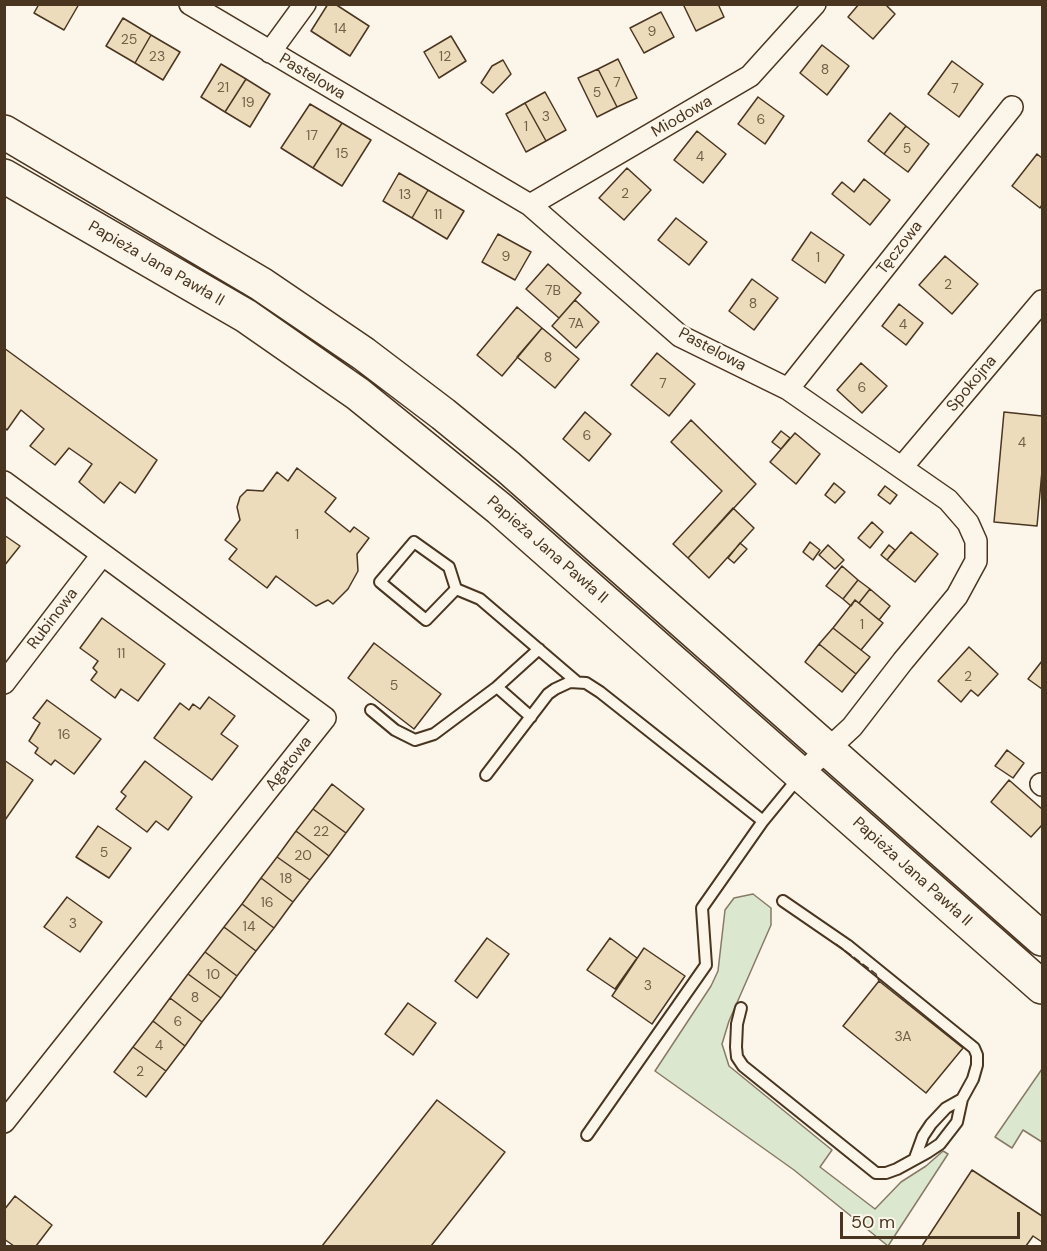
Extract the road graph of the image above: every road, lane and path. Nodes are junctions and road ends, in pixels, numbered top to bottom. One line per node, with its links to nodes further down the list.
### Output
1 (190, 4): 4 (street, Pastelowa)
2 (305, 4): 4 (street)
3 (815, 4): 8 (street, Miodowa)
4 (270, 52): 8 (street, Pastelowa)
5 (1012, 107): 10 (street, Tęczowa)
6 (4, 132): 21 (main road)
7 (4, 176): 22 (main road, Papieża Jana Pawła II)
8 (530, 205): 10 (street, Pastelowa)
9 (1042, 301): 11 (street, Spokojna)
10 (788, 389): 11 (street, Pastelowa)
11 (902, 467): 21 (street, Pastelowa)
12 (4, 482): 13 (street, Agatowa)
13 (102, 555): 17 (street, Rubinowa); 30 (street, Agatowa)
14 (456, 589): 14 (lane); 15 (lane)
15 (539, 649): 16 (lane); 18 (lane)
16 (577, 682): 20 (lane); 24 (lane)
17 (4, 683)
18 (497, 687): 19 (lane); 20 (lane)
19 (371, 710)
20 (531, 717): 23 (lane)
21 (827, 749): 22 (street, Pastelowa); 26 (main road)
22 (801, 774): 24 (lane); 27 (main road, Papieża Jana Pawła II)
23 (486, 775)
24 (763, 821): 31 (lane)
25 (783, 901): 29 (lane)
26 (1042, 939)
27 (1042, 987)
28 (741, 1008): 32 (lane)
29 (962, 1099): 32 (lane); 32 (lane)
30 (4, 1122)
31 (587, 1135)
32 (915, 1158)

